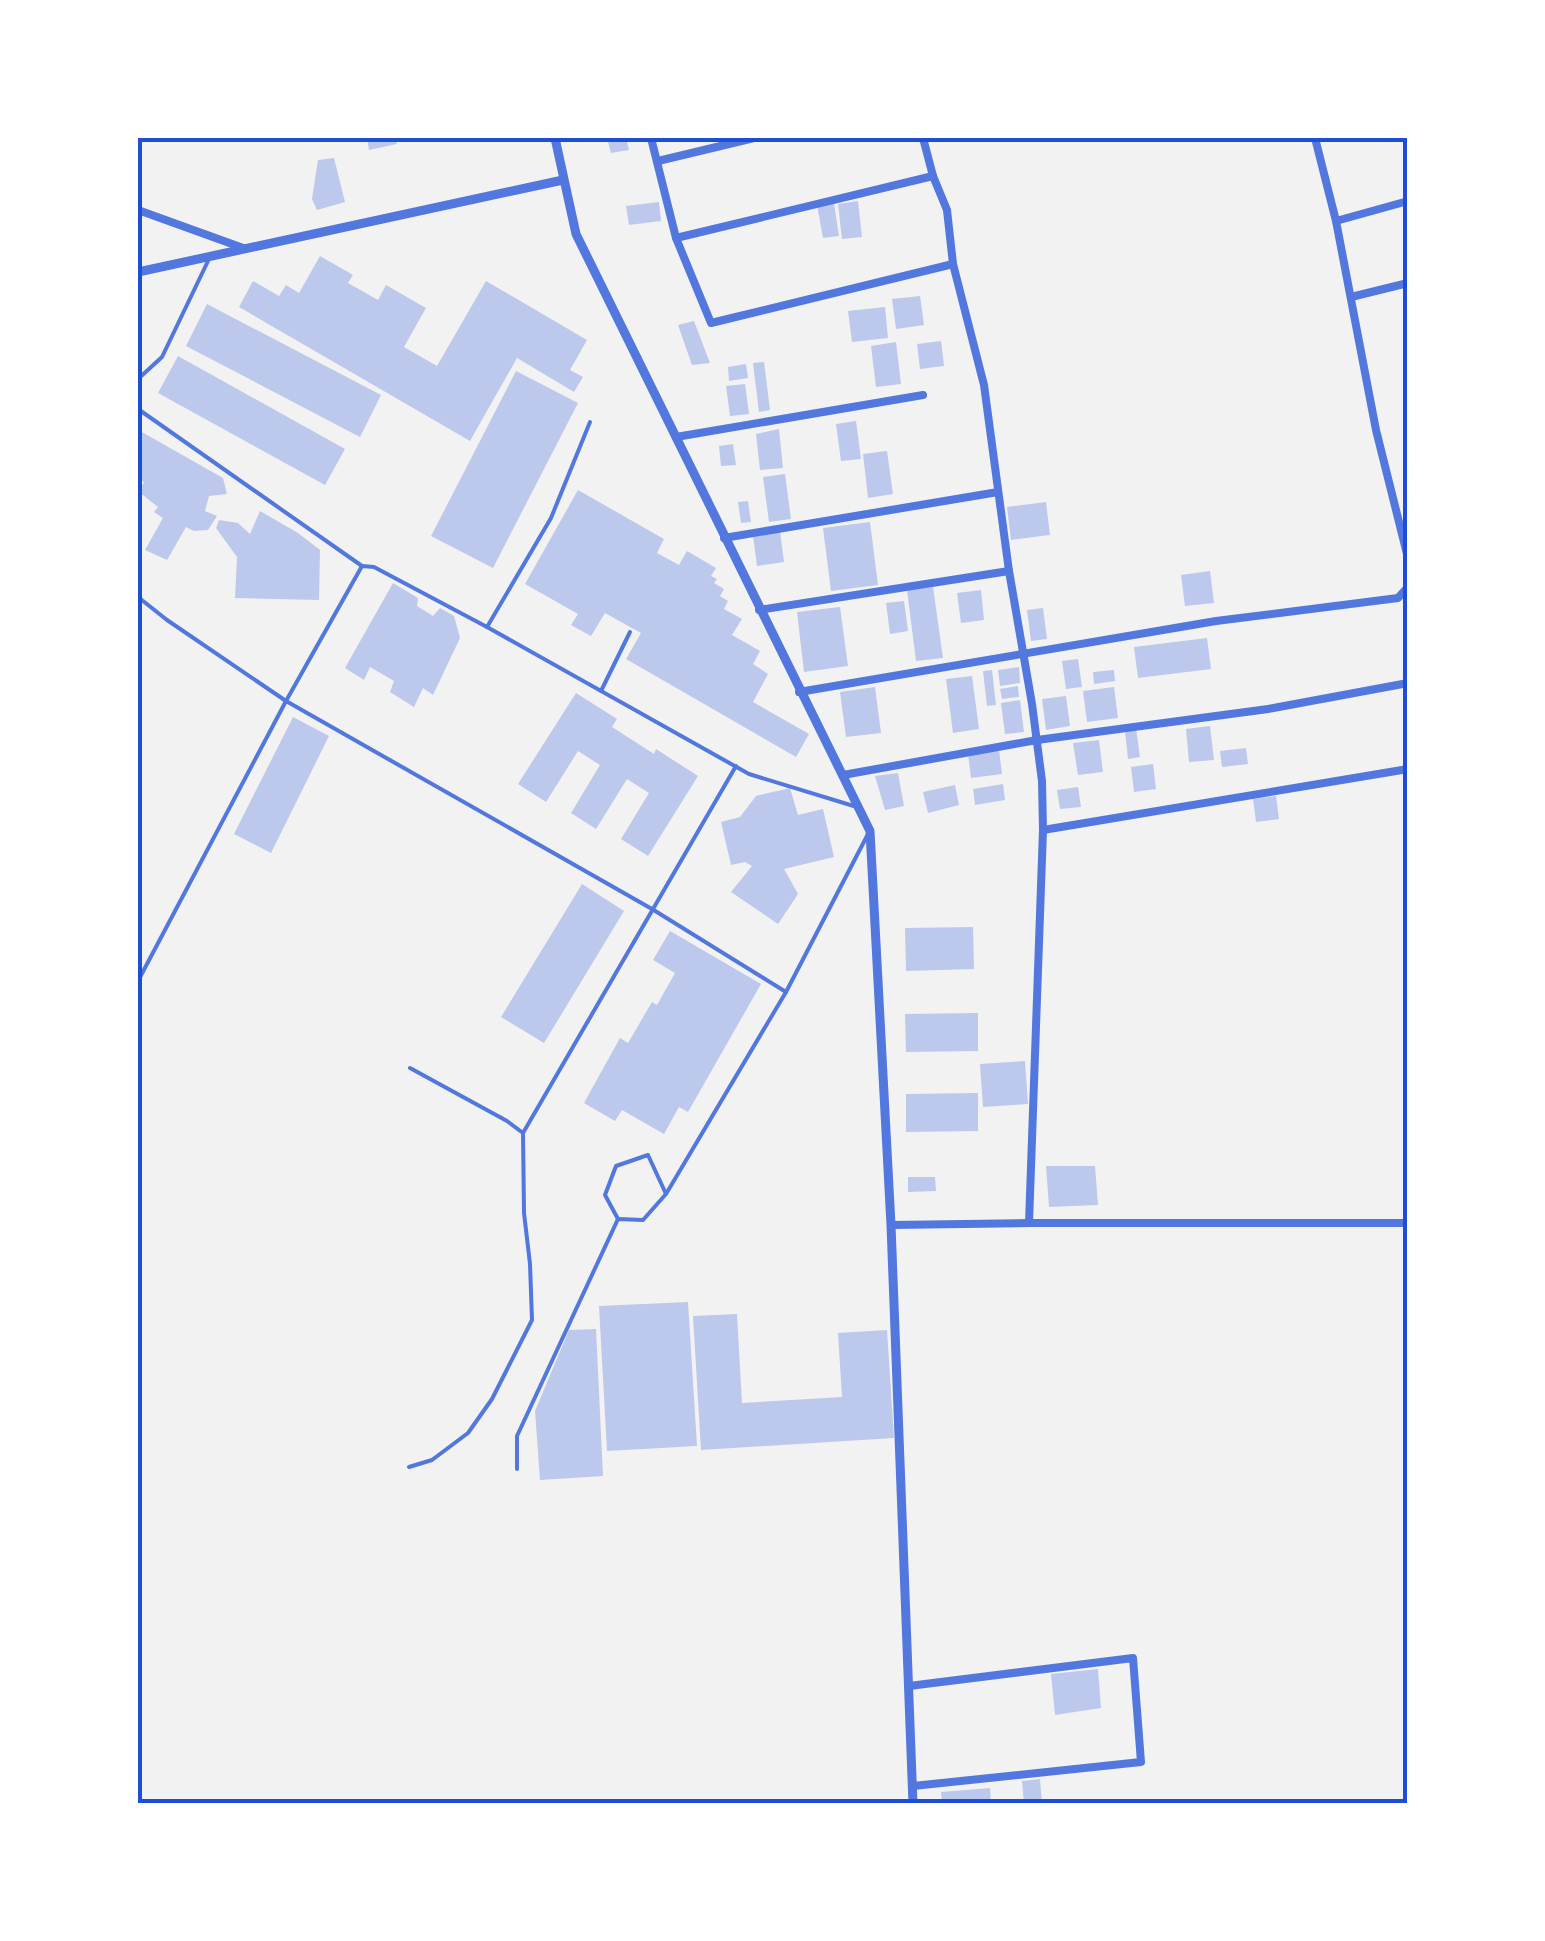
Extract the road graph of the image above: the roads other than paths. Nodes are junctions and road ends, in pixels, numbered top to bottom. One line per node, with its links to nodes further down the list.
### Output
1 (555, 138): 8 (street)
2 (651, 138): 6 (street)
3 (754, 138): 6 (street)
4 (923, 138): 7 (street)
5 (1316, 138): 11 (street)
6 (658, 161): 12 (street)
7 (932, 176): 12 (street); 15 (street)
8 (563, 180): 13 (street); 23 (street)
9 (1408, 201): 11 (street)
10 (138, 210): 13 (street)
11 (1336, 222): 18 (street)
12 (676, 238): 15 (street)
13 (246, 249): 14 (street)
14 (210, 256): 16 (street); 19 (lane)
15 (953, 264): 24 (street)
16 (138, 272)
17 (1408, 284): 18 (street)
18 (1351, 297): 26 (street)
19 (138, 379)
20 (923, 396): 23 (street)
21 (138, 410): 27 (lane)
22 (590, 422): 32 (lane)
23 (676, 437): 25 (street)
24 (998, 492): 25 (street); 28 (street)
25 (724, 538): 31 (street)
26 (1408, 558)
27 (362, 566): 32 (lane); 38 (lane)
28 (1009, 571): 31 (street); 34 (street)
29 (1408, 587): 34 (street)
30 (138, 597): 38 (lane)
31 (759, 610): 37 (street)
32 (487, 627): 36 (lane)
33 (630, 632): 36 (lane)
34 (1023, 654): 37 (street); 39 (street)
35 (1408, 683): 39 (street)
36 (601, 690): 40 (lane)
37 (800, 692): 42 (street)
38 (286, 701): 46 (lane); 47 (lane)
39 (1037, 740): 42 (street); 44 (street)
40 (736, 766): 43 (lane); 46 (lane)
41 (1408, 768): 44 (street)
42 (842, 775): 43 (street)
43 (858, 808): 45 (street)
44 (1043, 830): 54 (street)
45 (870, 831): 48 (lane); 55 (street)
46 (652, 908): 48 (lane); 50 (lane)
47 (138, 981)
48 (786, 992): 51 (lane)
49 (410, 1068): 50 (lane)
50 (524, 1133): 56 (lane)
51 (666, 1194): 52 (lane); 52 (lane)
52 (618, 1219): 57 (lane)
53 (1408, 1222): 54 (street)
54 (1029, 1223): 55 (street)
55 (891, 1226): 58 (street)
56 (408, 1467)
57 (517, 1469)
58 (909, 1686): 59 (street); 59 (street)
59 (912, 1786): 60 (street)
60 (914, 1804)

